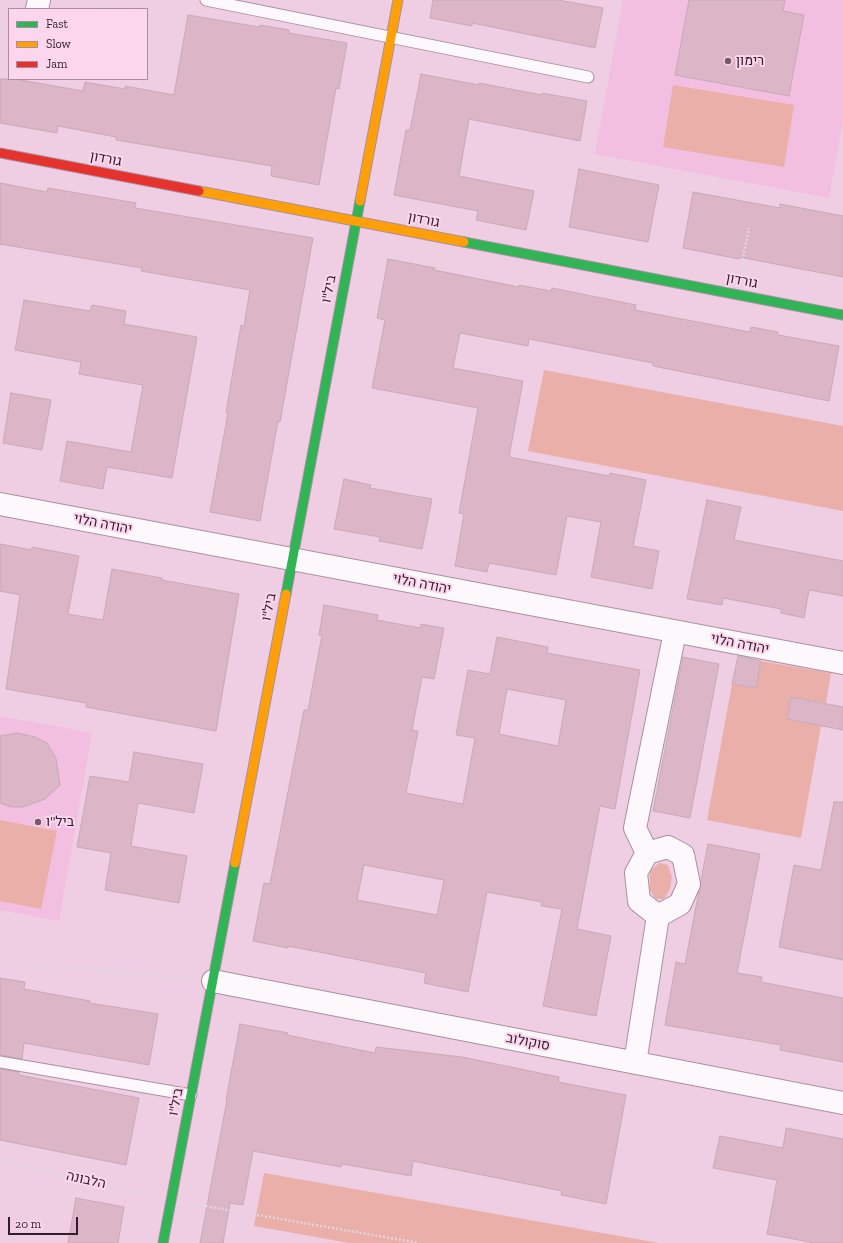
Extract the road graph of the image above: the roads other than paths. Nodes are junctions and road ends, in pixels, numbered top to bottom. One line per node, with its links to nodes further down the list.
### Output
1 (206, 0): 3 (lane)
2 (398, 0): 3 (street, ביל"ו)
3 (390, 38): 4 (lane); 6 (street, ביל"ו)
4 (588, 77)
5 (0, 153): 6 (street, גורדון)
6 (356, 221): 7 (street, גורדון); 9 (street, ביל"ו)
7 (843, 315)
8 (0, 504): 9 (street, יהודה הלוי)
9 (292, 560): 10 (street, יהודה הלוי); 14 (street, ביל"ו)
10 (675, 632): 11 (street, יהודה הלוי); 12 (street)
11 (843, 663)
12 (647, 853): 13 (street); 13 (street)
13 (658, 916): 16 (street)
14 (213, 981): 16 (street, סוקולוב); 17 (street, ביל"ו)
15 (0, 1062): 17 (lane)
16 (635, 1063): 18 (street, סוקולוב)
17 (191, 1095): 19 (street, ביל"ו)
18 (843, 1103)
19 (164, 1243)

